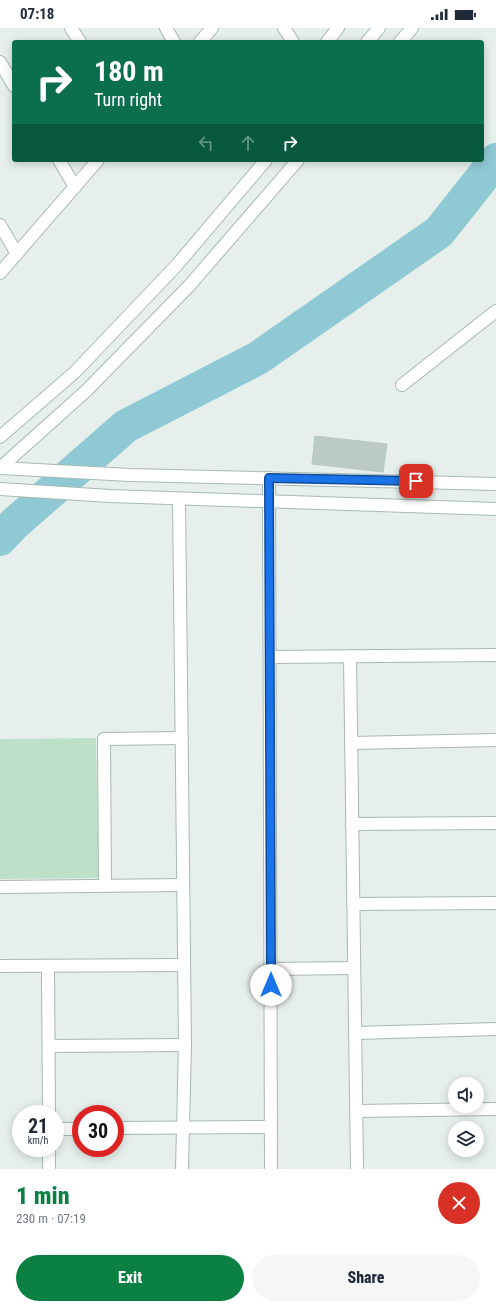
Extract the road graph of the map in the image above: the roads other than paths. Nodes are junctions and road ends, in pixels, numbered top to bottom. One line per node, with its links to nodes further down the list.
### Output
1 (71, 28): 8 (street)
2 (166, 28): 9 (street)
3 (212, 28): 10 (street)
4 (284, 28): 11 (street)
5 (338, 28): 12 (street)
6 (379, 28): 13 (street)
7 (412, 28): 14 (street)
8 (79, 40)
9 (173, 40)
10 (202, 40)
11 (292, 40)
12 (329, 40)
13 (369, 40)
14 (402, 40)
15 (0, 62): 16 (street)
16 (12, 83)
17 (60, 162): 21 (street)
18 (96, 162): 21 (street)
19 (264, 162): 27 (street)
20 (296, 162): 28 (street)
21 (75, 187): 23 (street)
22 (0, 225): 23 (street)
23 (16, 254): 24 (street)
24 (0, 273)
25 (496, 312): 26 (street)
26 (402, 385)
27 (0, 437)
28 (0, 468): 29 (street)
29 (269, 478): 30 (street); 33 (street)
30 (496, 484)
31 (6, 490): 32 (street)
32 (179, 499): 33 (street); 38 (street)
33 (269, 502): 34 (street); 37 (street)
34 (496, 509)
35 (496, 655): 36 (street)
36 (350, 656): 37 (street); 40 (street)
37 (270, 657): 52 (street)
38 (182, 738): 43 (street); 44 (street)
39 (496, 740): 40 (street)
40 (351, 742): 42 (street)
41 (496, 823): 42 (street)
42 (352, 824): 47 (street)
43 (183, 885): 44 (street); 48 (street)
44 (105, 886): 45 (street)
45 (0, 887)
46 (496, 903): 47 (street)
47 (353, 904): 51 (street)
48 (184, 965): 50 (street); 55 (street)
49 (0, 966): 50 (street)
50 (48, 966): 56 (street)
51 (354, 968): 52 (street); 54 (street)
52 (271, 969): 60 (street)
53 (496, 1030): 54 (street)
54 (355, 1033): 59 (street)
55 (185, 1045): 56 (street); 62 (street)
56 (49, 1046): 57 (street)
57 (49, 1105)
58 (496, 1109): 59 (street)
59 (356, 1111): 67 (street)
60 (271, 1127): 62 (street); 66 (street)
61 (124, 1128): 62 (street)
62 (182, 1128): 65 (street)
63 (49, 1157): 64 (street)
64 (49, 1169)
65 (182, 1169)
66 (272, 1169)
67 (357, 1169)

